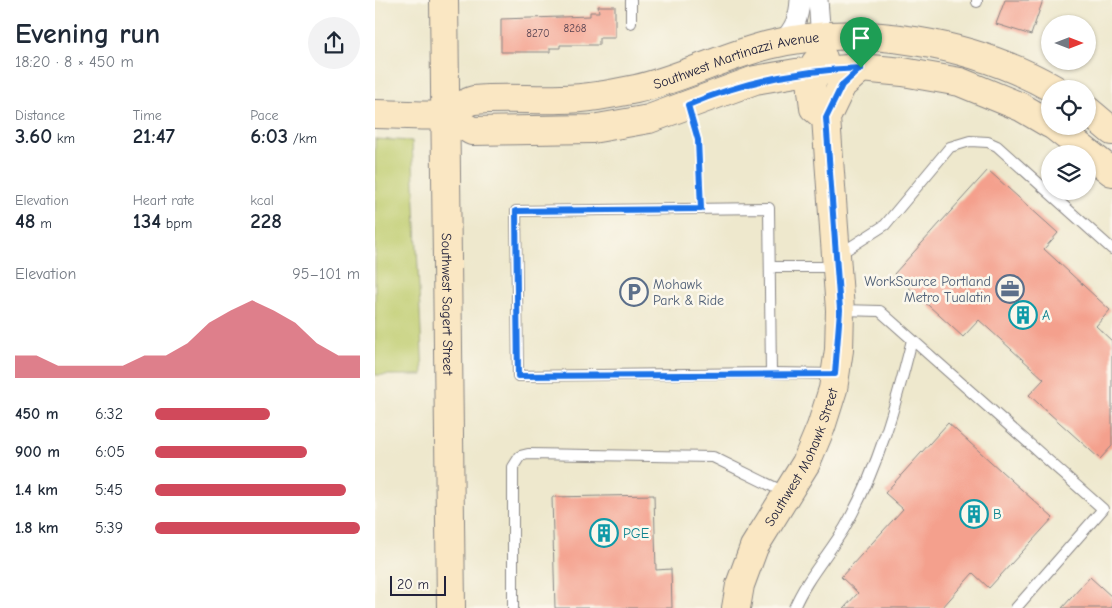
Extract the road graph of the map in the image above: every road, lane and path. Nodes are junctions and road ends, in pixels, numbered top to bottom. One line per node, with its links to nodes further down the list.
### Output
1 (444, 0): 14 (street, Southwest Sagert Street)
2 (631, 0): 5 (lane)
3 (800, 0): 8 (street)
4 (818, 0): 6 (street)
5 (631, 23)
6 (821, 38): 7 (street, Southwest Martinazzi Avenue); 8 (street, Southwest Martinazzi Avenue)
7 (879, 38): 10 (street); 11 (street, Southwest Martinazzi Avenue)
8 (783, 41): 14 (street, Southwest Martinazzi Avenue)
9 (861, 68): 10 (street, Southwest Martinazzi Avenue); 15 (street); 17 (street, Southwest Martinazzi Avenue)
10 (812, 71): 12 (street, Southwest Martinazzi Avenue); 15 (street, Southwest Mohawk Street)
11 (1041, 82)
12 (688, 105): 14 (street, Southwest Martinazzi Avenue); 21 (path)
13 (375, 114): 14 (street, Southwest Martinazzi Avenue)
14 (445, 115): 31 (street, Southwest Sagert Street)
15 (826, 118): 23 (street, Southwest Mohawk Street)
16 (1096, 118): 18 (street)
17 (1041, 119)
18 (1112, 131)
19 (1065, 135): 20 (street)
20 (1112, 172)
21 (701, 209): 24 (lane); 27 (lane)
22 (1112, 249): 23 (lane)
23 (838, 261): 24 (lane); 25 (street, Southwest Mohawk Street)
24 (770, 267): 27 (lane)
25 (840, 310): 26 (lane); 28 (street, Southwest Mohawk Street)
26 (912, 340): 30 (lane); 34 (lane)
27 (771, 373): 28 (lane)
28 (835, 374): 29 (street, Southwest Mohawk Street)
29 (787, 494): 32 (lane); 33 (street, Southwest Mohawk Street)
30 (1107, 509): 35 (lane)
31 (451, 608)
32 (513, 608)
33 (736, 608)
34 (793, 608)
35 (1016, 608)

